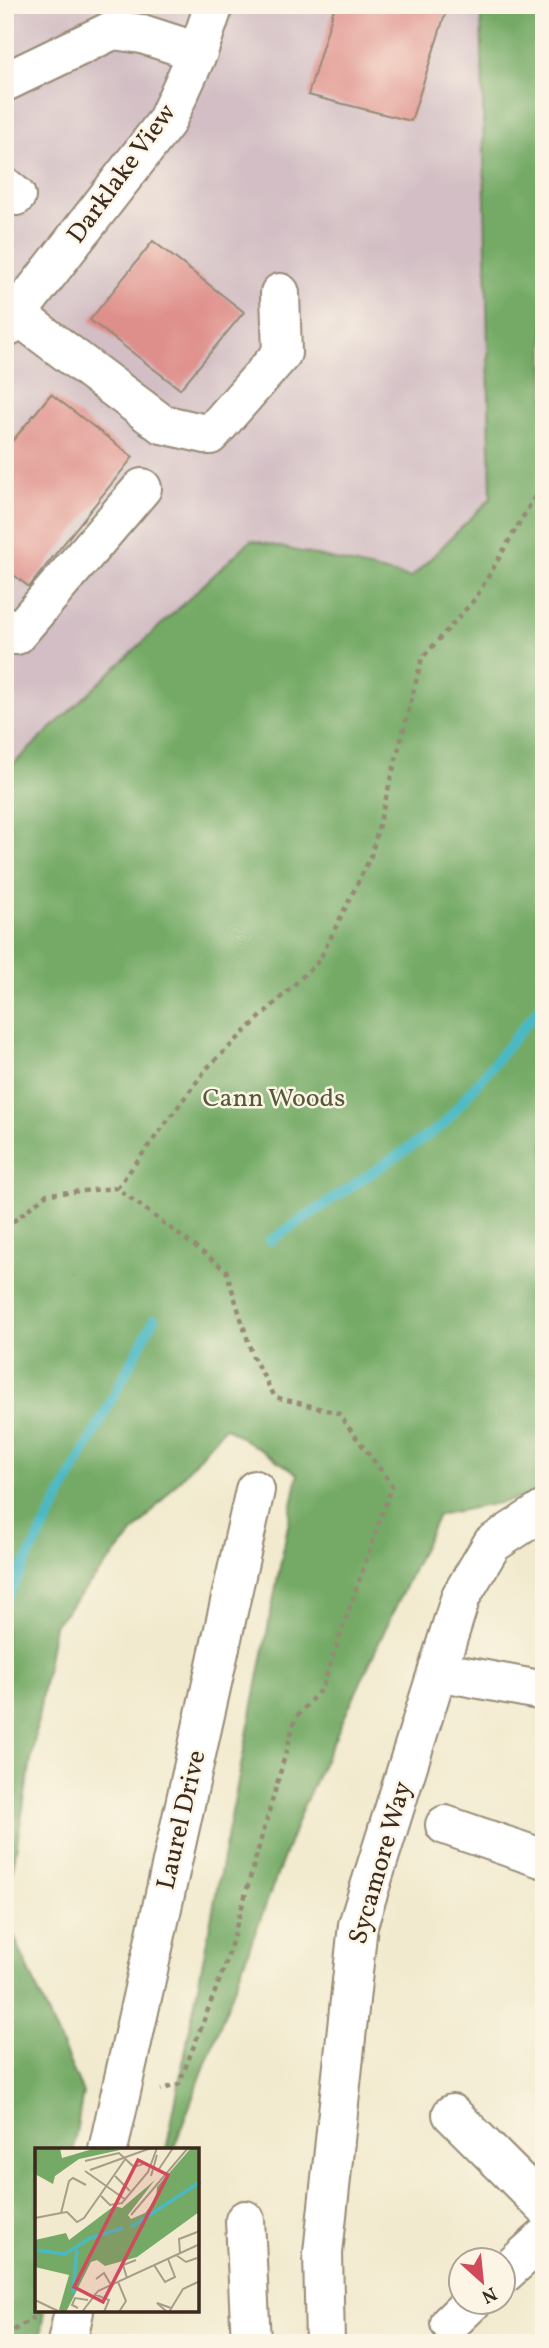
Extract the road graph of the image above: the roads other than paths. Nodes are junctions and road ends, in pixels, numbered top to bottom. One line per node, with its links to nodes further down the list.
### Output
1 (214, 5): 2 (street, Darklake View)
2 (198, 51): 3 (street); 5 (street, Darklake View)
3 (5, 82)
4 (281, 293): 5 (street)
5 (11, 322)
6 (142, 488): 7 (street)
7 (5, 626)
8 (255, 1490): 15 (street, Laurel Drive)
9 (544, 1510): 10 (street, Sycamore Way)
10 (438, 1671): 11 (street); 23 (street, Sycamore Way)
11 (544, 1691)
12 (445, 1825): 13 (street)
13 (544, 1858)
14 (452, 2114): 16 (street)
15 (108, 2148)
16 (544, 2206)
17 (245, 2220): 22 (street)
18 (544, 2238): 19 (street)
19 (518, 2261)
20 (74, 2313): 21 (street)
21 (67, 2343)
22 (251, 2343)
23 (325, 2343)

